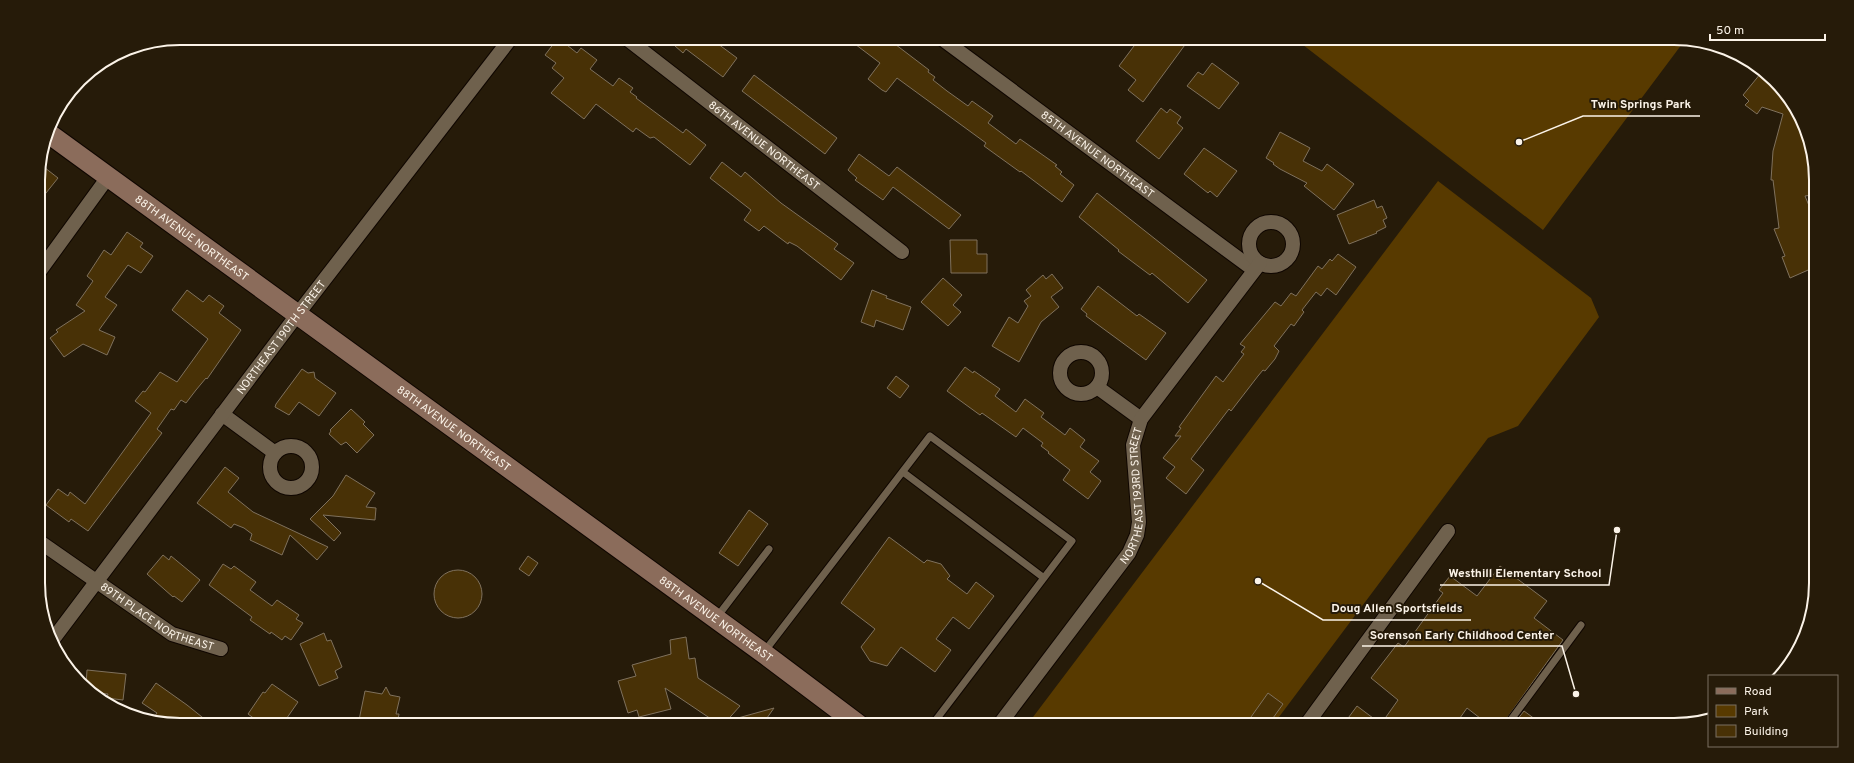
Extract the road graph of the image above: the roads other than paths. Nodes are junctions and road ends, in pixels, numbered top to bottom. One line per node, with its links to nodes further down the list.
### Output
1 (506, 45): 9 (street, NORTHEAST 190TH STREET)
2 (635, 45): 6 (street, 86TH AVENUE NORTHEAST)
3 (951, 45): 8 (street, 85TH AVENUE NORTHEAST)
4 (52, 136): 5 (street, 88TH AVENUE NORTHEAST)
5 (108, 176): 7 (street); 9 (street, 88TH AVENUE NORTHEAST)
6 (902, 252)
7 (45, 264)
8 (1257, 267): 12 (street, NORTHEAST 193RD STREET)
9 (297, 315): 11 (street, NORTHEAST 190TH STREET); 20 (street, 88TH AVENUE NORTHEAST)
10 (1097, 387): 12 (street)
11 (222, 414): 13 (street); 19 (street, NORTHEAST 190TH STREET)
12 (1141, 419): 27 (street, NORTHEAST 193RD STREET)
13 (275, 453)
14 (903, 472): 18 (lane); 18 (lane); 24 (lane)
15 (1448, 531): 28 (street)
16 (45, 545): 19 (street, 89TH PLACE NORTHEAST)
17 (769, 549): 20 (lane)
18 (1044, 578): 26 (lane)
19 (97, 581): 22 (street, NORTHEAST 190TH STREET); 23 (street, 89TH PLACE NORTHEAST)
20 (715, 619): 24 (street, 88TH AVENUE NORTHEAST)
21 (1581, 625): 29 (lane)
22 (56, 636)
23 (220, 649)
24 (763, 653): 25 (street, 88TH AVENUE NORTHEAST)
25 (849, 718)
26 (937, 718)
27 (1004, 718)
28 (1311, 718)
29 (1512, 718)

